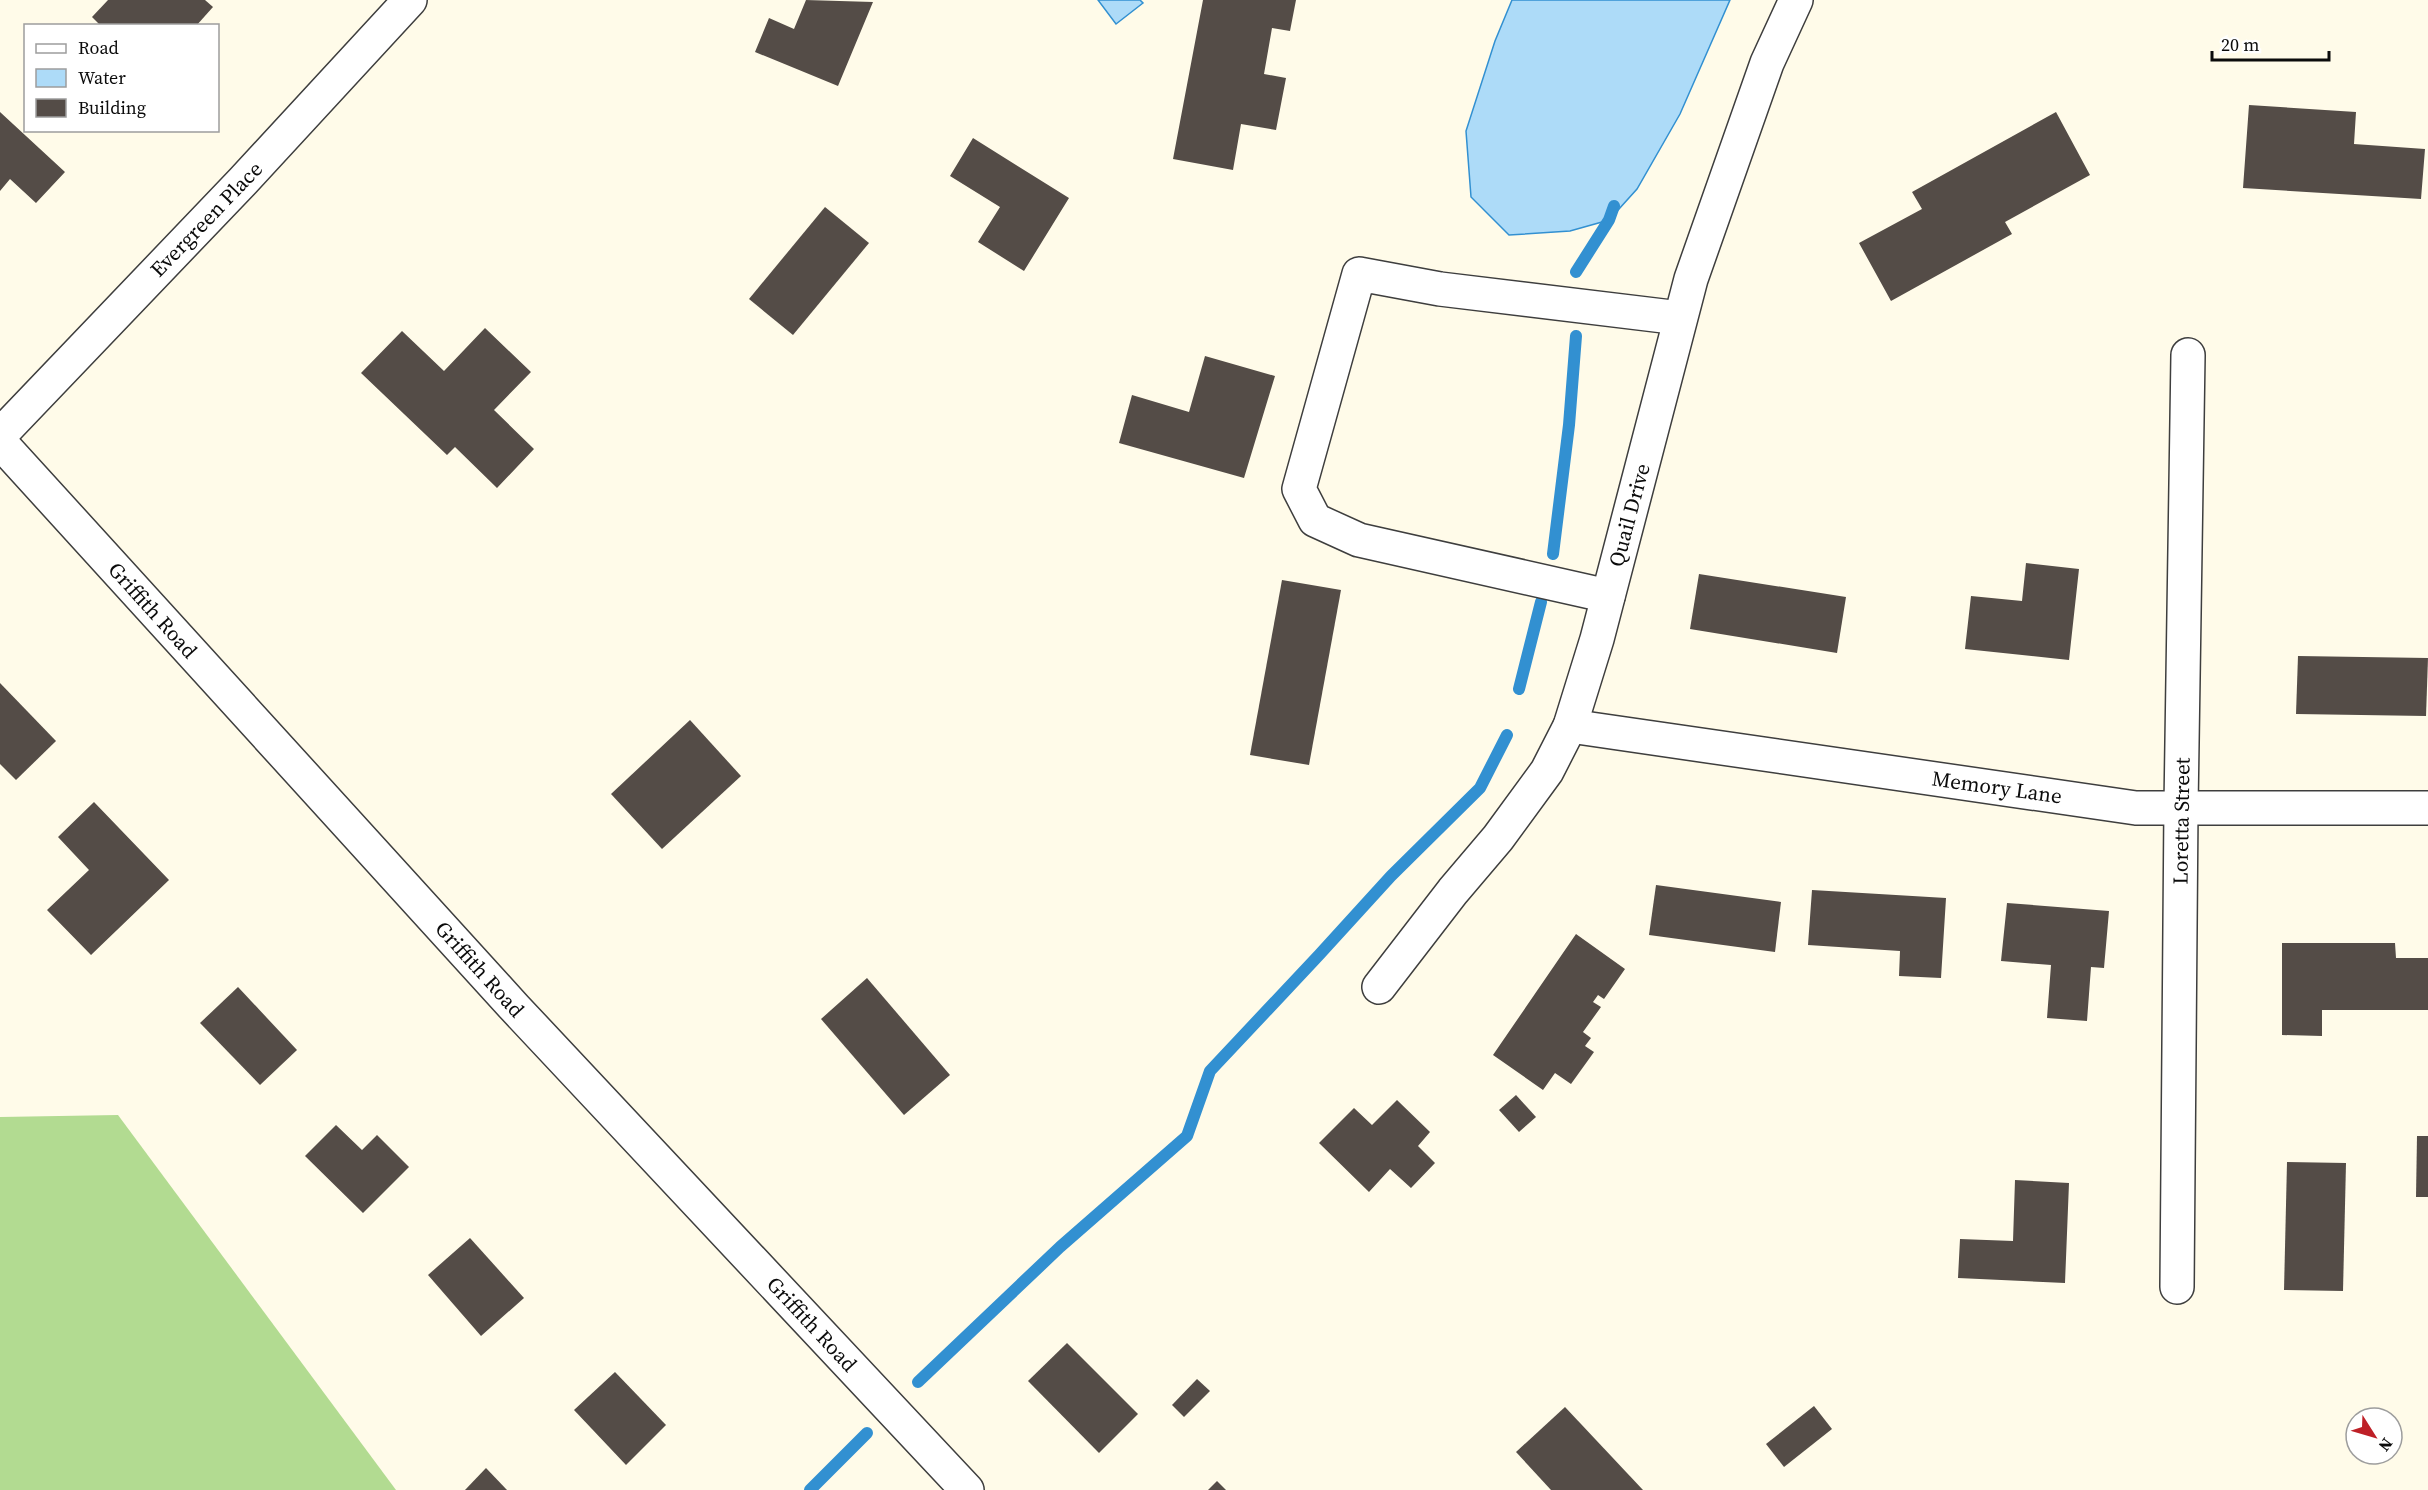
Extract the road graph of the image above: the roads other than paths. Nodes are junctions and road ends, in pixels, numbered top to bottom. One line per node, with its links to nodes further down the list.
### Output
1 (410, 0): 5 (street, Evergreen Place)
2 (1796, 0): 3 (street, Quail Drive)
3 (1680, 318): 7 (street, Quail Drive); 7 (street)
4 (2188, 355): 9 (street, Loretta Street)
5 (0, 435)
6 (0, 442): 13 (street, Griffith Road)
7 (1608, 596): 8 (street, Quail Drive)
8 (1570, 726): 9 (street, Memory Lane); 11 (street, Quail Drive)
9 (2181, 807): 10 (street, Memory Lane); 12 (street, Loretta Street)
10 (2428, 807)
11 (1379, 987)
12 (2177, 1287)
13 (967, 1490)

